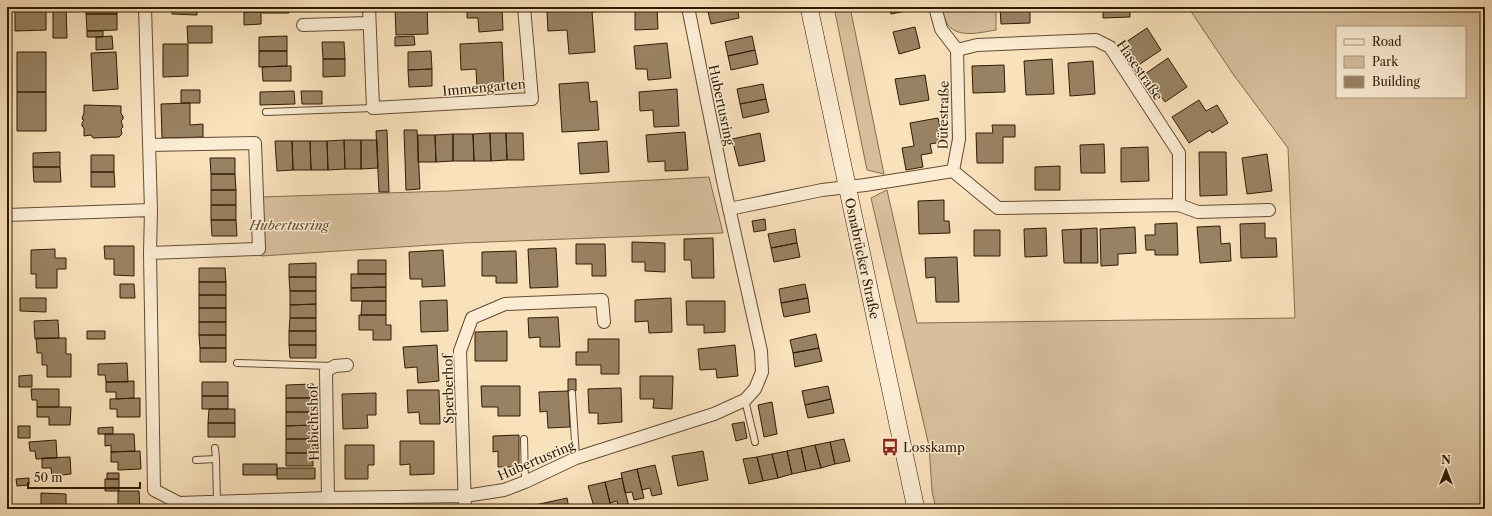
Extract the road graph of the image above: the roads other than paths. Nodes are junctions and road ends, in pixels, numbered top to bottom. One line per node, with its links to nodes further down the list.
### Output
1 (145, 7): 12 (street, Hubertusring)
2 (369, 7): 7 (street)
3 (524, 7): 10 (street, Immengarten)
4 (688, 7): 16 (street, Hubertusring)
5 (809, 7): 14 (street, Osnabrücker Straße)
6 (935, 7): 9 (street)
7 (369, 24): 8 (street); 10 (street)
8 (303, 25)
9 (957, 50): 13 (street, Dütestraße); 15 (street, Hasestraße)
10 (373, 108): 11 (lane, Immengarten)
11 (266, 112)
12 (149, 145): 17 (street, Hubertusring); 20 (street)
13 (953, 171): 14 (street); 15 (street)
14 (848, 187): 16 (street); 38 (street, Osnabrücker Straße)
15 (1179, 205): 18 (street)
16 (729, 209): 26 (street, Hubertusring)
17 (151, 210): 19 (street); 20 (street, Hubertusring)
18 (1269, 210)
19 (7, 214)
20 (150, 253): 36 (street, Hubertusring)
21 (604, 322): 34 (street, Sperberhof)
22 (237, 363): 24 (lane)
23 (347, 365): 24 (street)
24 (335, 366): 35 (street, Habichtshof)
25 (572, 393): 30 (lane)
26 (745, 400): 28 (lane); 30 (street, Hubertusring)
27 (524, 439): 33 (lane)
28 (755, 442)
29 (216, 448): 32 (lane)
30 (576, 458): 33 (street, Hubertusring)
31 (196, 460): 32 (lane)
32 (216, 460): 36 (lane)
33 (525, 482): 34 (street, Hubertusring)
34 (465, 496): 35 (street, Hubertusring); 37 (street)
35 (328, 498): 36 (street, Hubertusring)
36 (217, 502)
37 (465, 509)
38 (916, 509)

